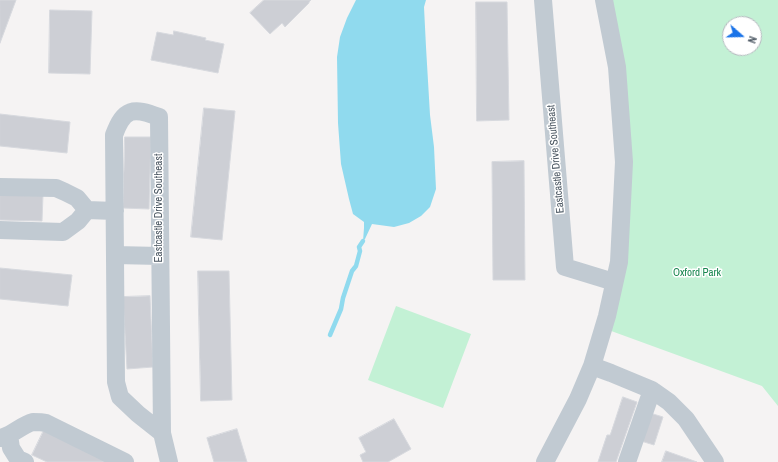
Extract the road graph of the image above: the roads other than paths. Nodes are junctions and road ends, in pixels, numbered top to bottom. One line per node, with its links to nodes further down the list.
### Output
1 (543, 0): 9 (street, Eastcastle Drive Southeast)
2 (604, 0): 9 (street)
3 (0, 187): 4 (street)
4 (87, 210): 5 (street); 6 (street)
5 (115, 211): 7 (street, Eastcastle Drive Southeast); 8 (street, Eastcastle Drive Southeast)
6 (0, 230)
7 (115, 255): 8 (street); 12 (street, Eastcastle Drive Southeast)
8 (160, 256): 12 (street, Eastcastle Drive Southeast)
9 (614, 282): 10 (street)
10 (592, 366): 11 (street); 17 (street)
11 (652, 390): 18 (street); 19 (street)
12 (162, 433): 16 (street, Eastcastle Drive Southeast)
13 (5, 436): 14 (street); 15 (street)
14 (25, 462)
15 (125, 462)
16 (166, 462)
17 (545, 462)
18 (627, 462)
19 (715, 462)

